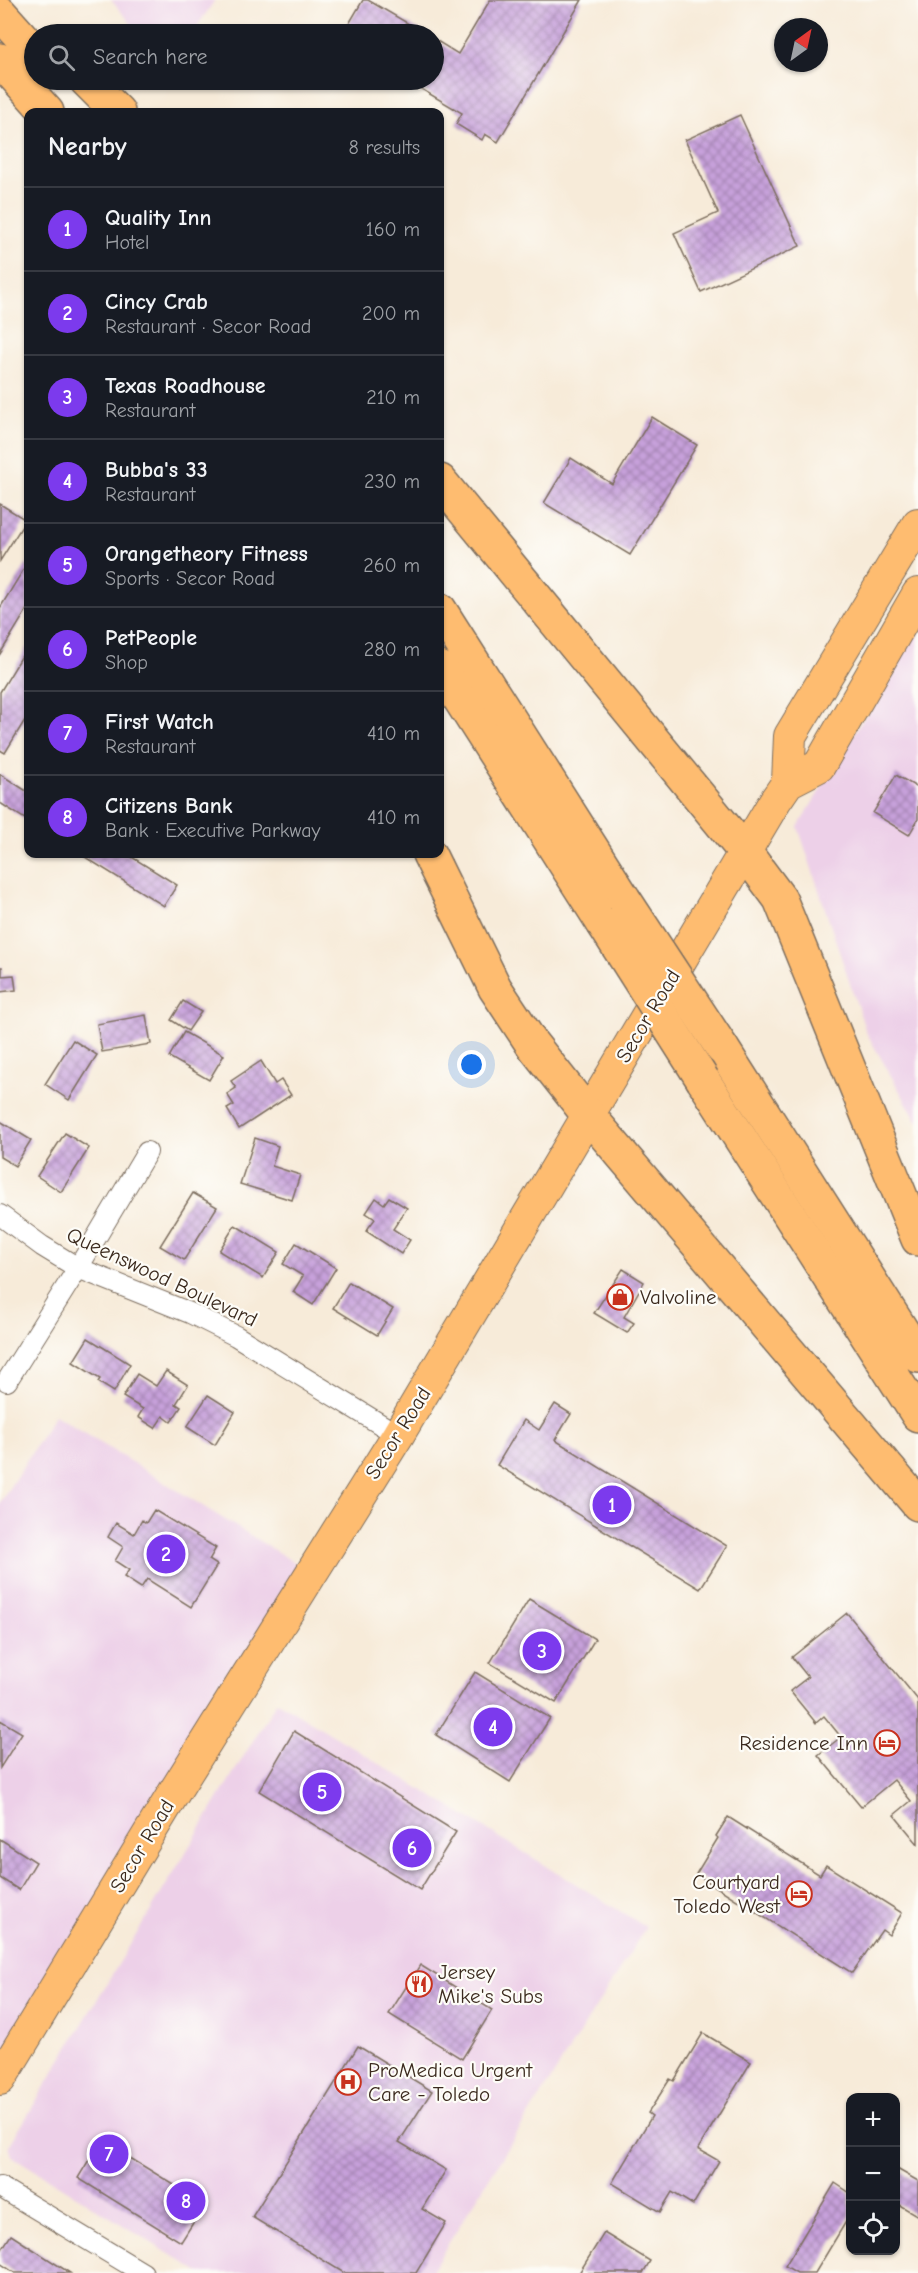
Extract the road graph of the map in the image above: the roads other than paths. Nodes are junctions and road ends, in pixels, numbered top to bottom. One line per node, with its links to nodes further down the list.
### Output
1 (4, 0): 3 (highway)
2 (0, 13): 4 (highway)
3 (29, 24)
4 (24, 40)
5 (0, 60): 7 (highway)
6 (0, 84): 14 (highway)
7 (24, 87)
8 (27, 90): 11 (highway)
9 (70, 90): 12 (highway)
10 (96, 90): 13 (highway)
11 (43, 108)
12 (87, 108)
13 (114, 108)
14 (24, 115)
15 (444, 486): 21 (highway)
16 (918, 524): 20 (main road, Secor Road)
17 (918, 594): 20 (main road)
18 (444, 616): 28 (highway, bridge)
19 (444, 674): 30 (highway, bridge)
20 (788, 782): 21 (main road, Secor Road)
21 (745, 852): 23 (main road, Secor Road); 26 (highway)
22 (431, 858): 23 (highway)
23 (589, 1116): 31 (main road, Secor Road); 32 (highway)
24 (147, 1152): 27 (street)
25 (0, 1215): 27 (street, Queenswood Boulevard)
26 (918, 1239)
27 (78, 1268): 29 (street); 31 (street, Queenswood Boulevard)
28 (918, 1356)
29 (7, 1381)
30 (918, 1415)
31 (398, 1435): 33 (main road, Secor Road)
32 (918, 1504)
33 (42, 2009): 34 (main road); 35 (main road, Secor Road)
34 (0, 2048)
35 (0, 2079)
36 (0, 2187): 37 (street)
37 (143, 2273)

